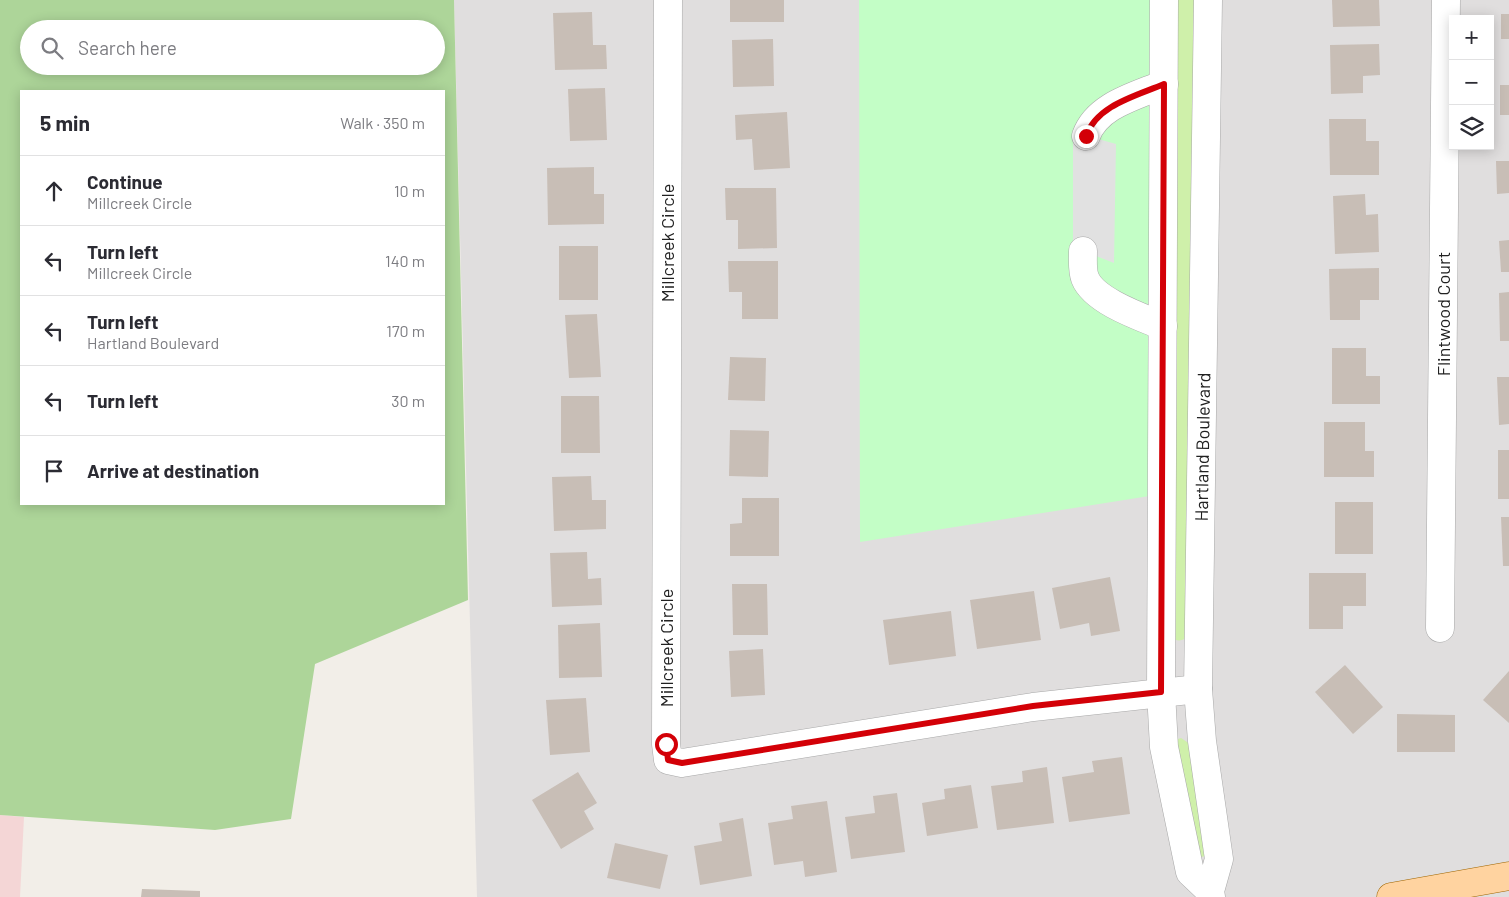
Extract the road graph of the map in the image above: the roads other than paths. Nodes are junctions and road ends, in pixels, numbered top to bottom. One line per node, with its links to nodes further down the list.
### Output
1 (668, 0): 11 (street, Millcreek Circle)
2 (1164, 0): 5 (street, Hartland Boulevard)
3 (1208, 0): 10 (street, Hartland Boulevard)
4 (1446, 0): 9 (street, Flintwood Court)
5 (1164, 84): 6 (street); 8 (street, Hartland Boulevard)
6 (1086, 136)
7 (1083, 251): 8 (street)
8 (1163, 326): 11 (street, Hartland Boulevard)
9 (1440, 628)
10 (1198, 689): 11 (street, Millcreek Circle); 14 (street, Hartland Boulevard)
11 (1161, 692): 14 (street, Hartland Boulevard)
12 (1509, 876): 13 (main road)
13 (1462, 891): 15 (main road)
14 (1210, 894)
15 (1391, 897)

